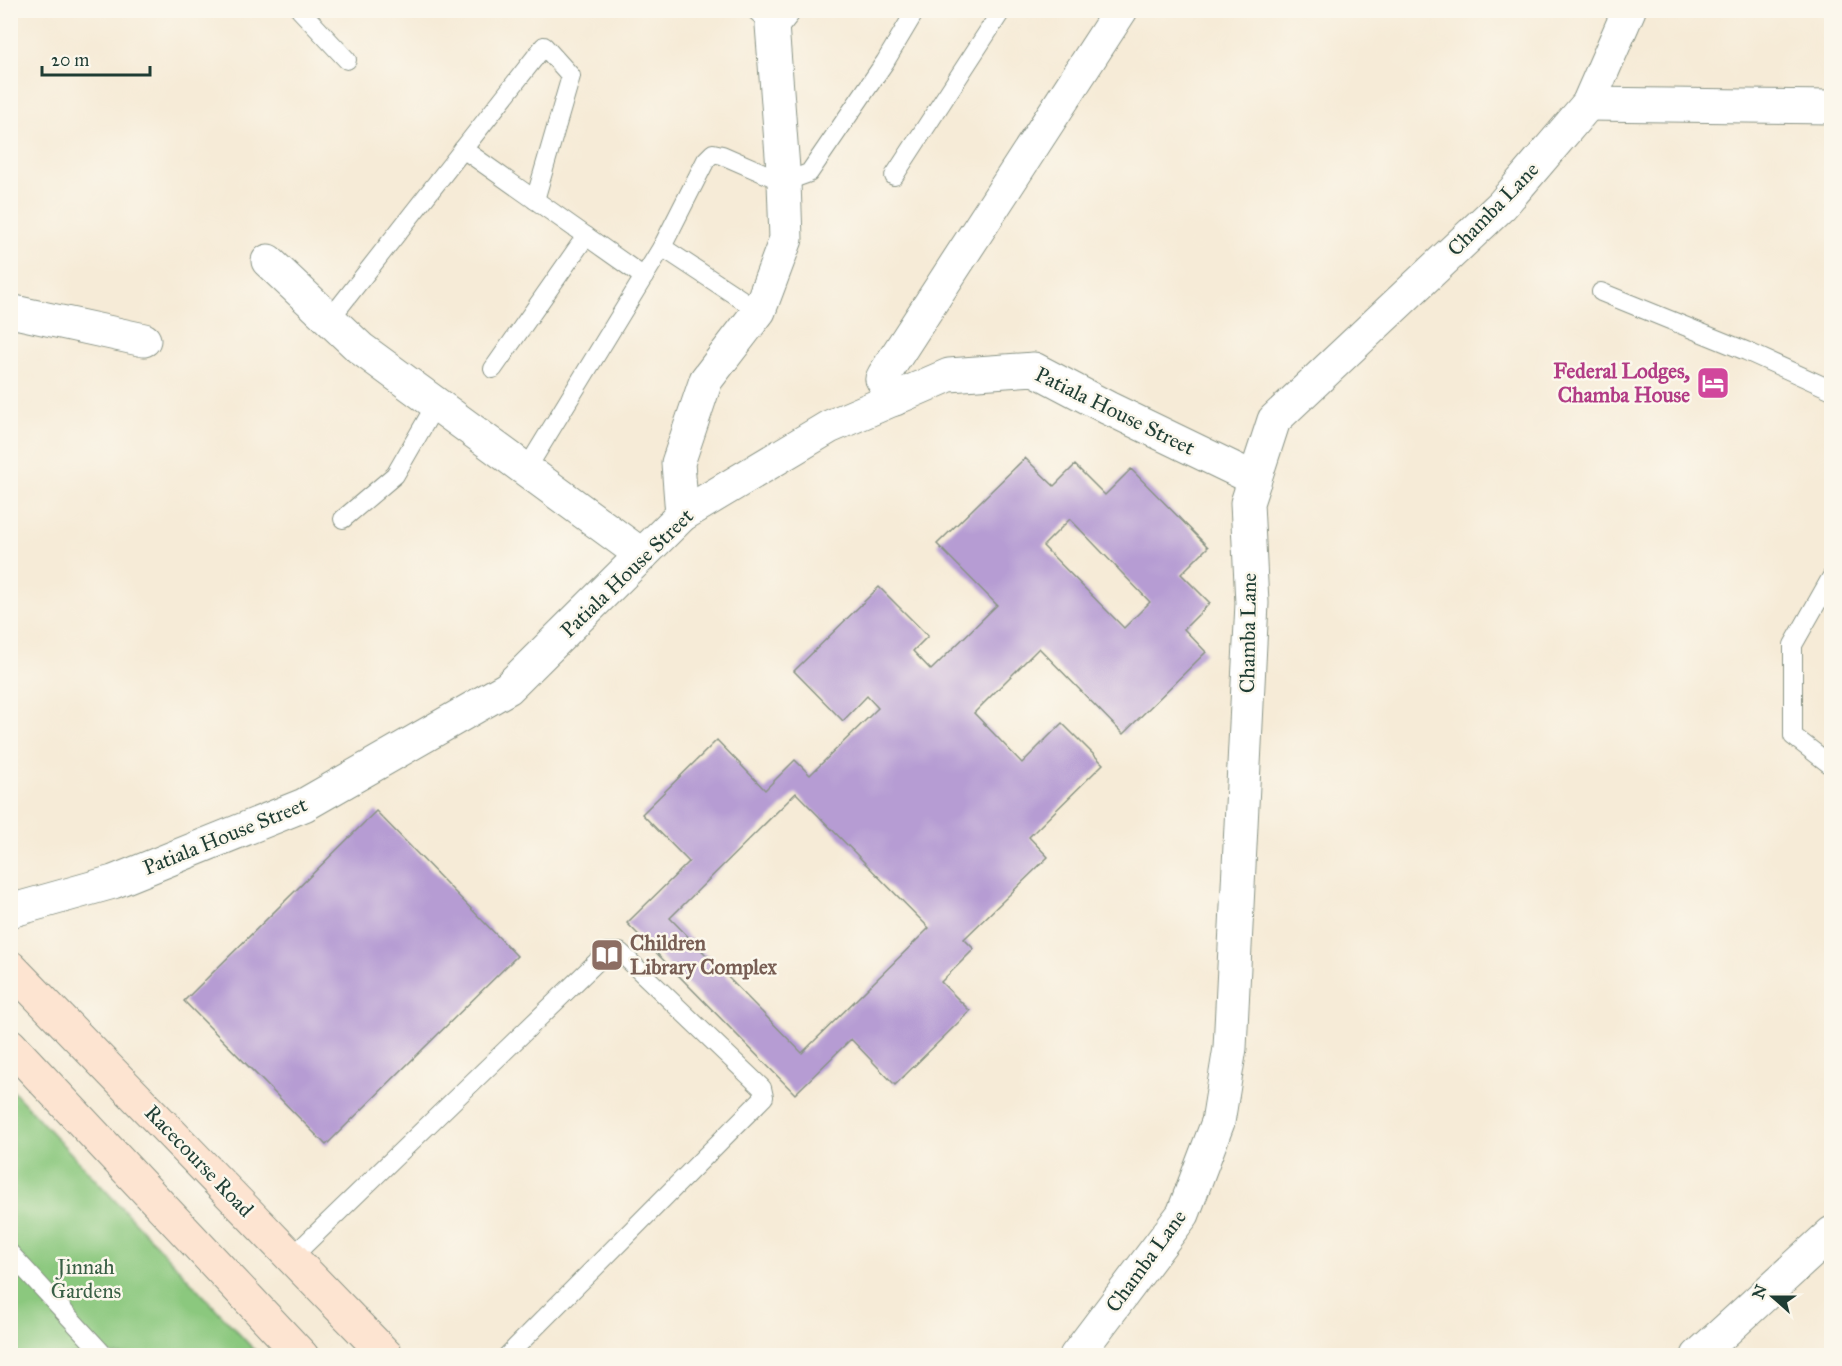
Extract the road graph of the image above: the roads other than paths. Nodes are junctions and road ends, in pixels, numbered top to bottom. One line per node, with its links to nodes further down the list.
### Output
1 (300, 10): 7 (lane)
2 (916, 10): 12 (lane)
3 (1002, 10): 11 (lane)
4 (1121, 10): 25 (street)
5 (1629, 10): 8 (street, Chamba Lane)
6 (770, 15): 12 (street)
7 (347, 60)
8 (1588, 104): 9 (street); 28 (street, Chamba Lane)
9 (1832, 107)
10 (463, 149): 13 (lane); 13 (lane); 21 (lane)
11 (894, 176)
12 (784, 182): 15 (lane); 19 (street)
13 (535, 200): 14 (lane)
14 (585, 236): 17 (lane); 23 (lane)
15 (662, 247): 17 (lane); 19 (lane)
16 (268, 261): 21 (street)
17 (644, 277): 27 (lane)
18 (1601, 292): 24 (lane)
19 (759, 311): 29 (street)
20 (10, 314): 22 (street)
21 (330, 320): 26 (street)
22 (144, 340)
23 (493, 369)
24 (1832, 390)
25 (895, 399): 28 (street, Patiala House Street); 29 (street, Patiala House Street)
26 (436, 404): 27 (street); 30 (lane)
27 (526, 470): 31 (street)
28 (1255, 479): 44 (street, Chamba Lane)
29 (682, 515): 31 (street, Patiala House Street)
30 (343, 519)
31 (642, 555): 34 (street, Patiala House Street)
32 (1832, 576): 33 (lane)
33 (1832, 766)
34 (10, 911)
35 (10, 967): 39 (main road, Racecourse Road)
36 (10, 1045): 41 (main road)
37 (1832, 1233): 45 (street)
38 (10, 1253): 40 (lane)
39 (292, 1257): 42 (main road, Racecourse Road); 43 (lane)
40 (105, 1356)
41 (302, 1356)
42 (387, 1356)
43 (507, 1356)
44 (1076, 1356)
45 (1698, 1356)

